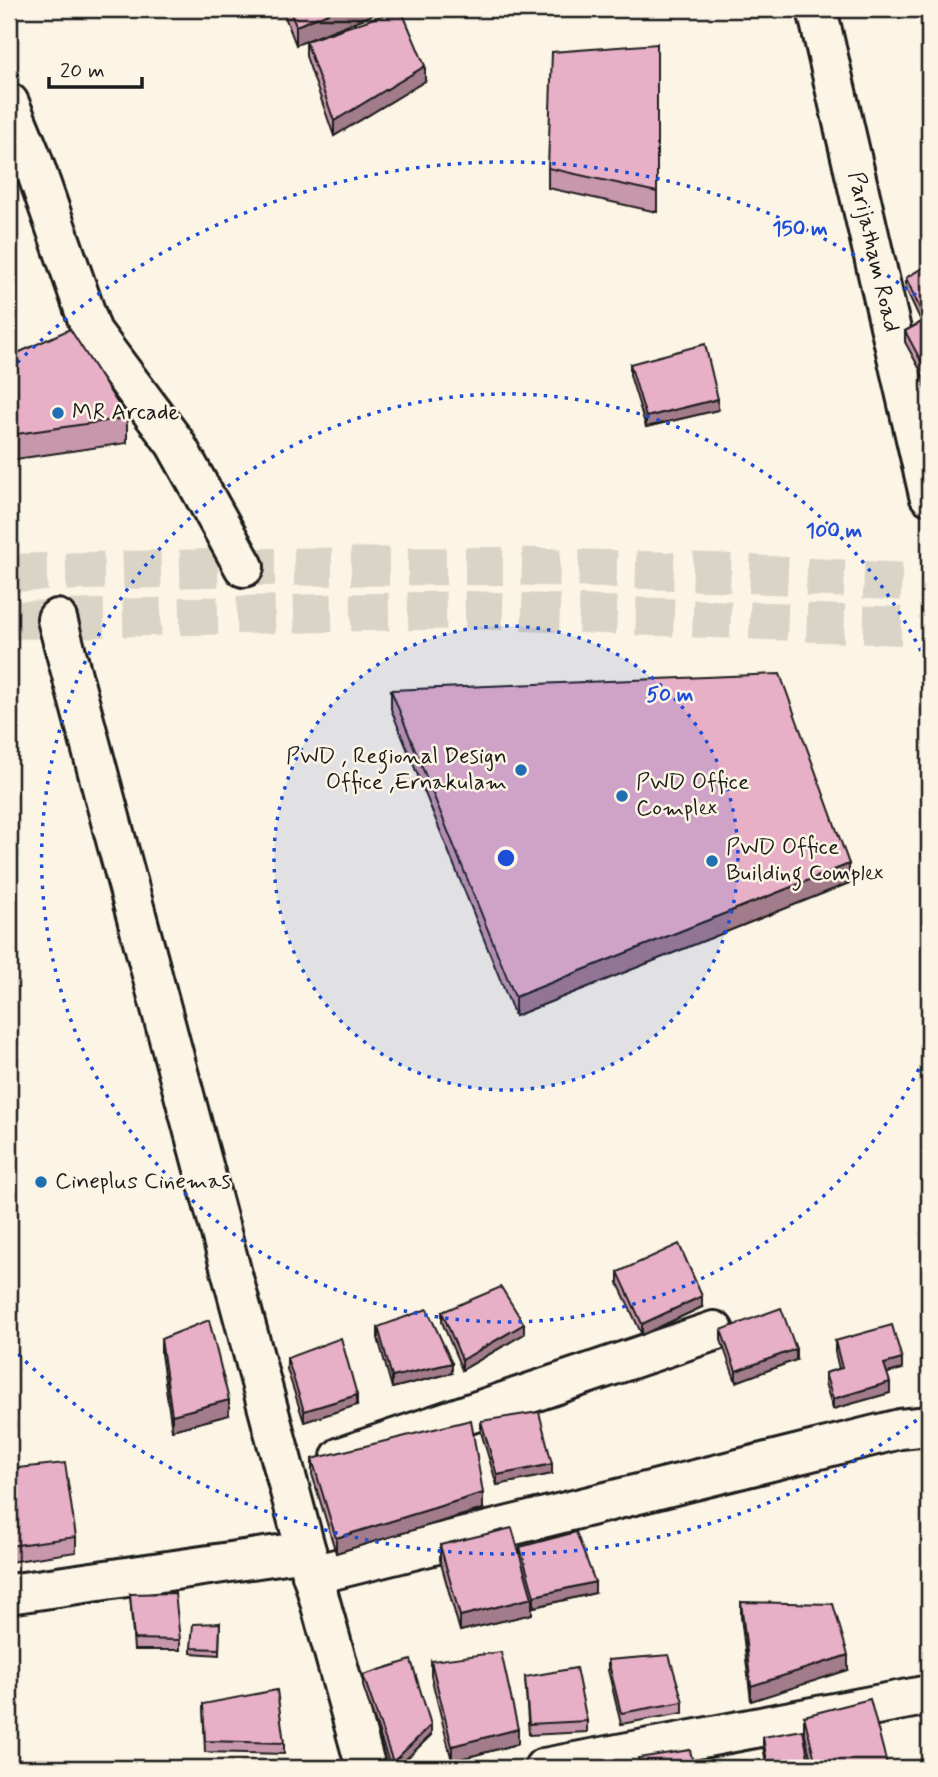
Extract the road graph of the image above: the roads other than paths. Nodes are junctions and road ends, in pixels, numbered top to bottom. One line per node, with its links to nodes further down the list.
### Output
1 (817, 9): 3 (street, Parijatham Road)
2 (9, 103): 4 (street)
3 (929, 495)
4 (244, 567)
5 (57, 619): 8 (street)
6 (713, 1331): 8 (street)
7 (929, 1426): 9 (street)
8 (286, 1475): 9 (street)
9 (309, 1563): 10 (street); 12 (street)
10 (9, 1594)
11 (929, 1695): 13 (street)
12 (366, 1768)
13 (544, 1768)

